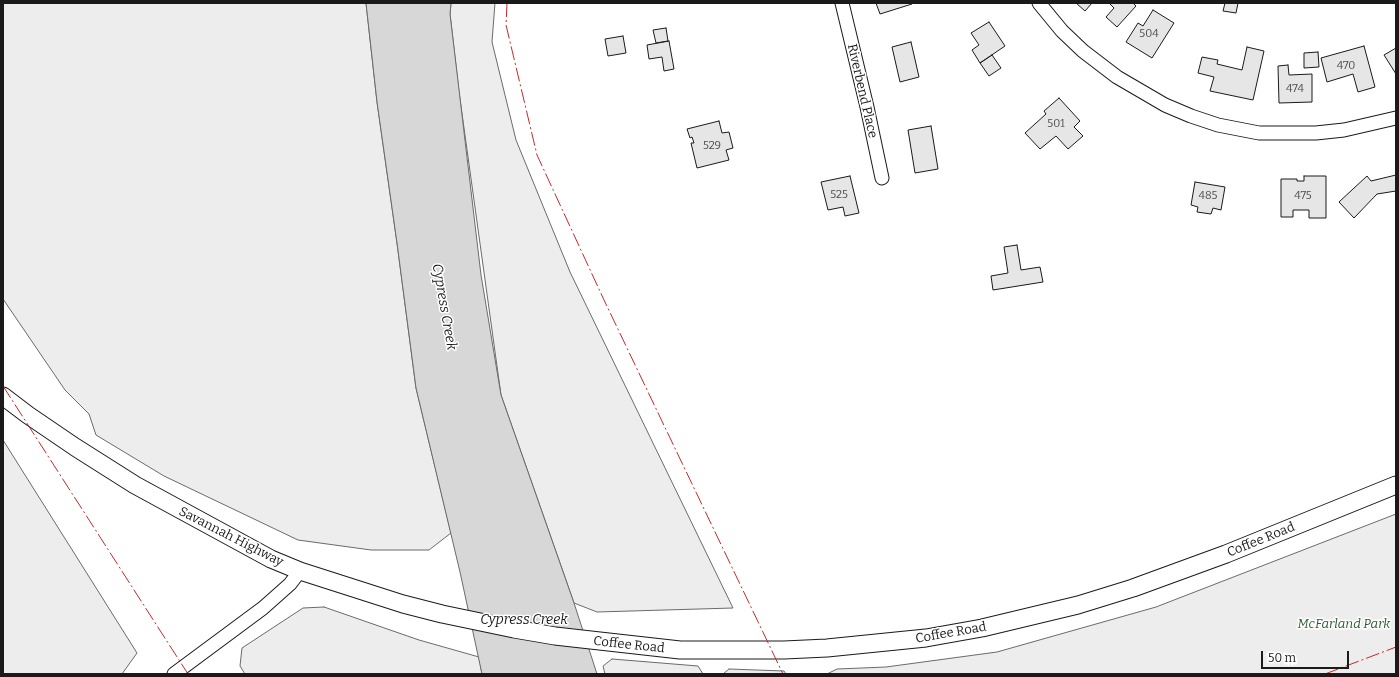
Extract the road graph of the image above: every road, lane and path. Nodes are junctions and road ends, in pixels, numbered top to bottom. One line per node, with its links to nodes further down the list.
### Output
1 (842, 3): 4 (street, Riverbend Place)
2 (1039, 3): 3 (street)
3 (1396, 118)
4 (882, 178)
5 (3, 396): 7 (main road, Savannah Highway)
6 (1396, 485): 8 (main road, Coffee Road)
7 (300, 571): 8 (main road, Savannah Highway); 9 (street)
8 (484, 623)
9 (174, 674)

